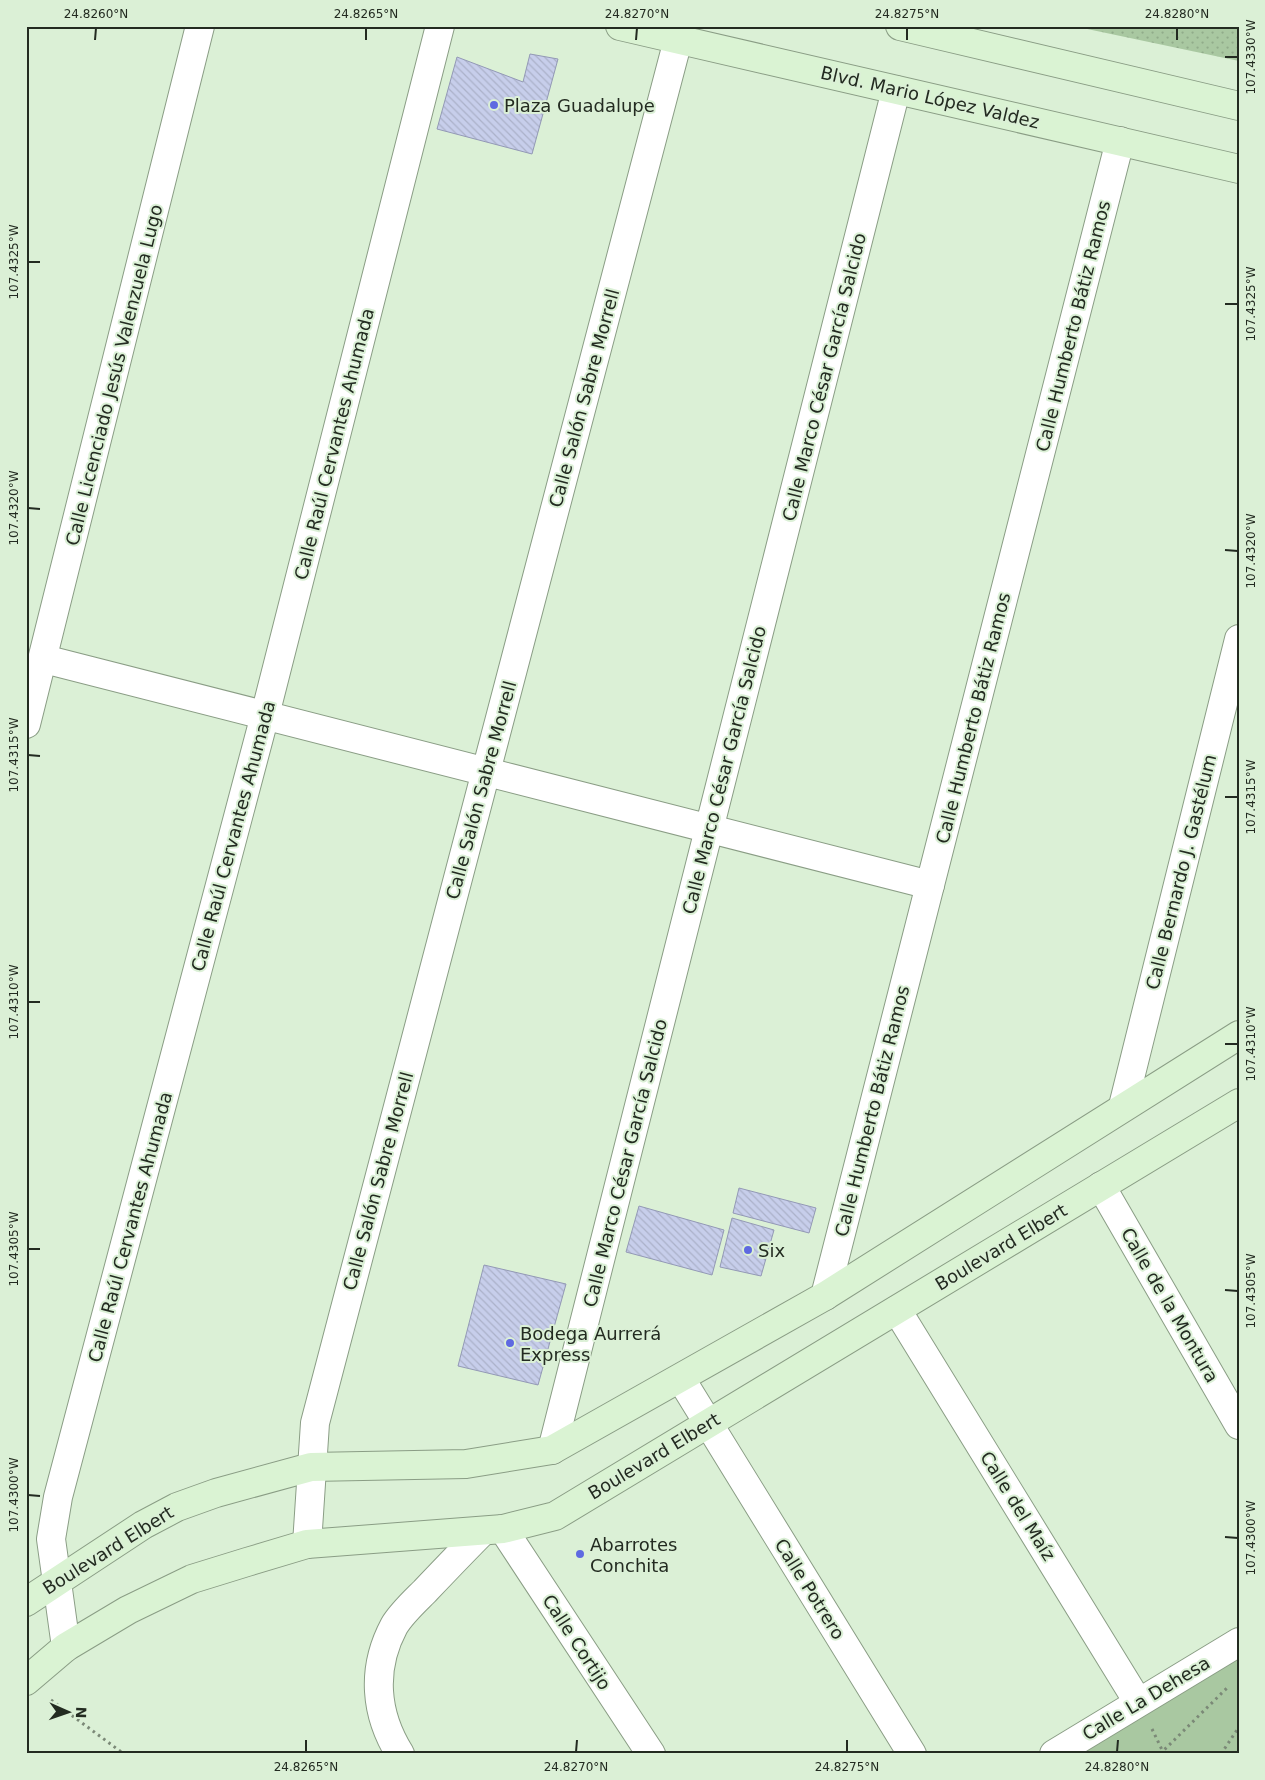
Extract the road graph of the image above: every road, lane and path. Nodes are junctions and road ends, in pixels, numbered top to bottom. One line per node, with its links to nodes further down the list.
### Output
1 (200, 26): 11 (street, Calle Licenciado Jesús Valenzuela Lugo)
2 (440, 26): 12 (street, Calle Raúl Cervantes Ahumada)
3 (620, 26): 5 (street, Blvd. Mario López Valdez)
4 (900, 26): 7 (street)
5 (678, 40): 6 (street, Blvd. Mario López Valdez); 14 (street, Calle Salón Sabre Morrell)
6 (896, 90): 8 (street, Blvd. Mario López Valdez); 15 (street, Calle Marco César García Salcido)
7 (1239, 106)
8 (1120, 141): 9 (street, Blvd. Mario López Valdez); 16 (street, Calle Humberto Bátiz Ramos)
9 (1239, 169)
10 (1239, 639): 19 (street, Calle Bernardo J. Gastélum)
11 (44, 658): 12 (street); 13 (street, Calle Licenciado Jesús Valenzuela Lugo)
12 (266, 715): 14 (street); 30 (street, Calle Raúl Cervantes Ahumada)
13 (26, 724)
14 (486, 772): 15 (street); 27 (street, Calle Salón Sabre Morrell)
15 (709, 830): 16 (street); 26 (street, Calle Marco César García Salcido)
16 (930, 885): 21 (street, Calle Humberto Bátiz Ramos)
17 (1239, 1035): 19 (street, Boulevard Elbert)
18 (1239, 1103): 20 (street, Boulevard Elbert)
19 (1123, 1106): 21 (street, Boulevard Elbert)
20 (1101, 1186): 22 (street, Boulevard Elbert); 25 (street, Calle de la Montura)
21 (825, 1296): 23 (street, Boulevard Elbert)
22 (897, 1310): 24 (street, Boulevard Elbert); 37 (street, Calle del Maíz)
23 (681, 1379): 24 (street, Calle Potrero); 26 (street, Boulevard Elbert)
24 (707, 1424): 28 (street, Boulevard Elbert); 42 (street, Calle Potrero)
25 (1239, 1425)
26 (552, 1450): 27 (street, Boulevard Elbert)
27 (311, 1467): 29 (street, Calle Salón Sabre Morrell); 30 (street, Boulevard Elbert)
28 (493, 1530): 29 (street, Boulevard Elbert); 40 (street); 41 (street, Calle Cortijo)
29 (307, 1544): 33 (street, Boulevard Elbert)
30 (58, 1580): 31 (street, Boulevard Elbert); 33 (street, Calle Raúl Cervantes Ahumada)
31 (26, 1602)
32 (1239, 1642): 37 (street, Calle La Dehesa)
33 (66, 1647): 34 (street, Boulevard Elbert)
34 (26, 1681)
35 (1232, 1683): 44 (path)
36 (49, 1699): 39 (path)
37 (1138, 1702): 43 (street, Calle La Dehesa)
38 (1239, 1726): 45 (path)
39 (124, 1754)
40 (400, 1754)
41 (651, 1754)
42 (912, 1754)
43 (1054, 1754)
44 (1160, 1754)
45 (1221, 1754)

